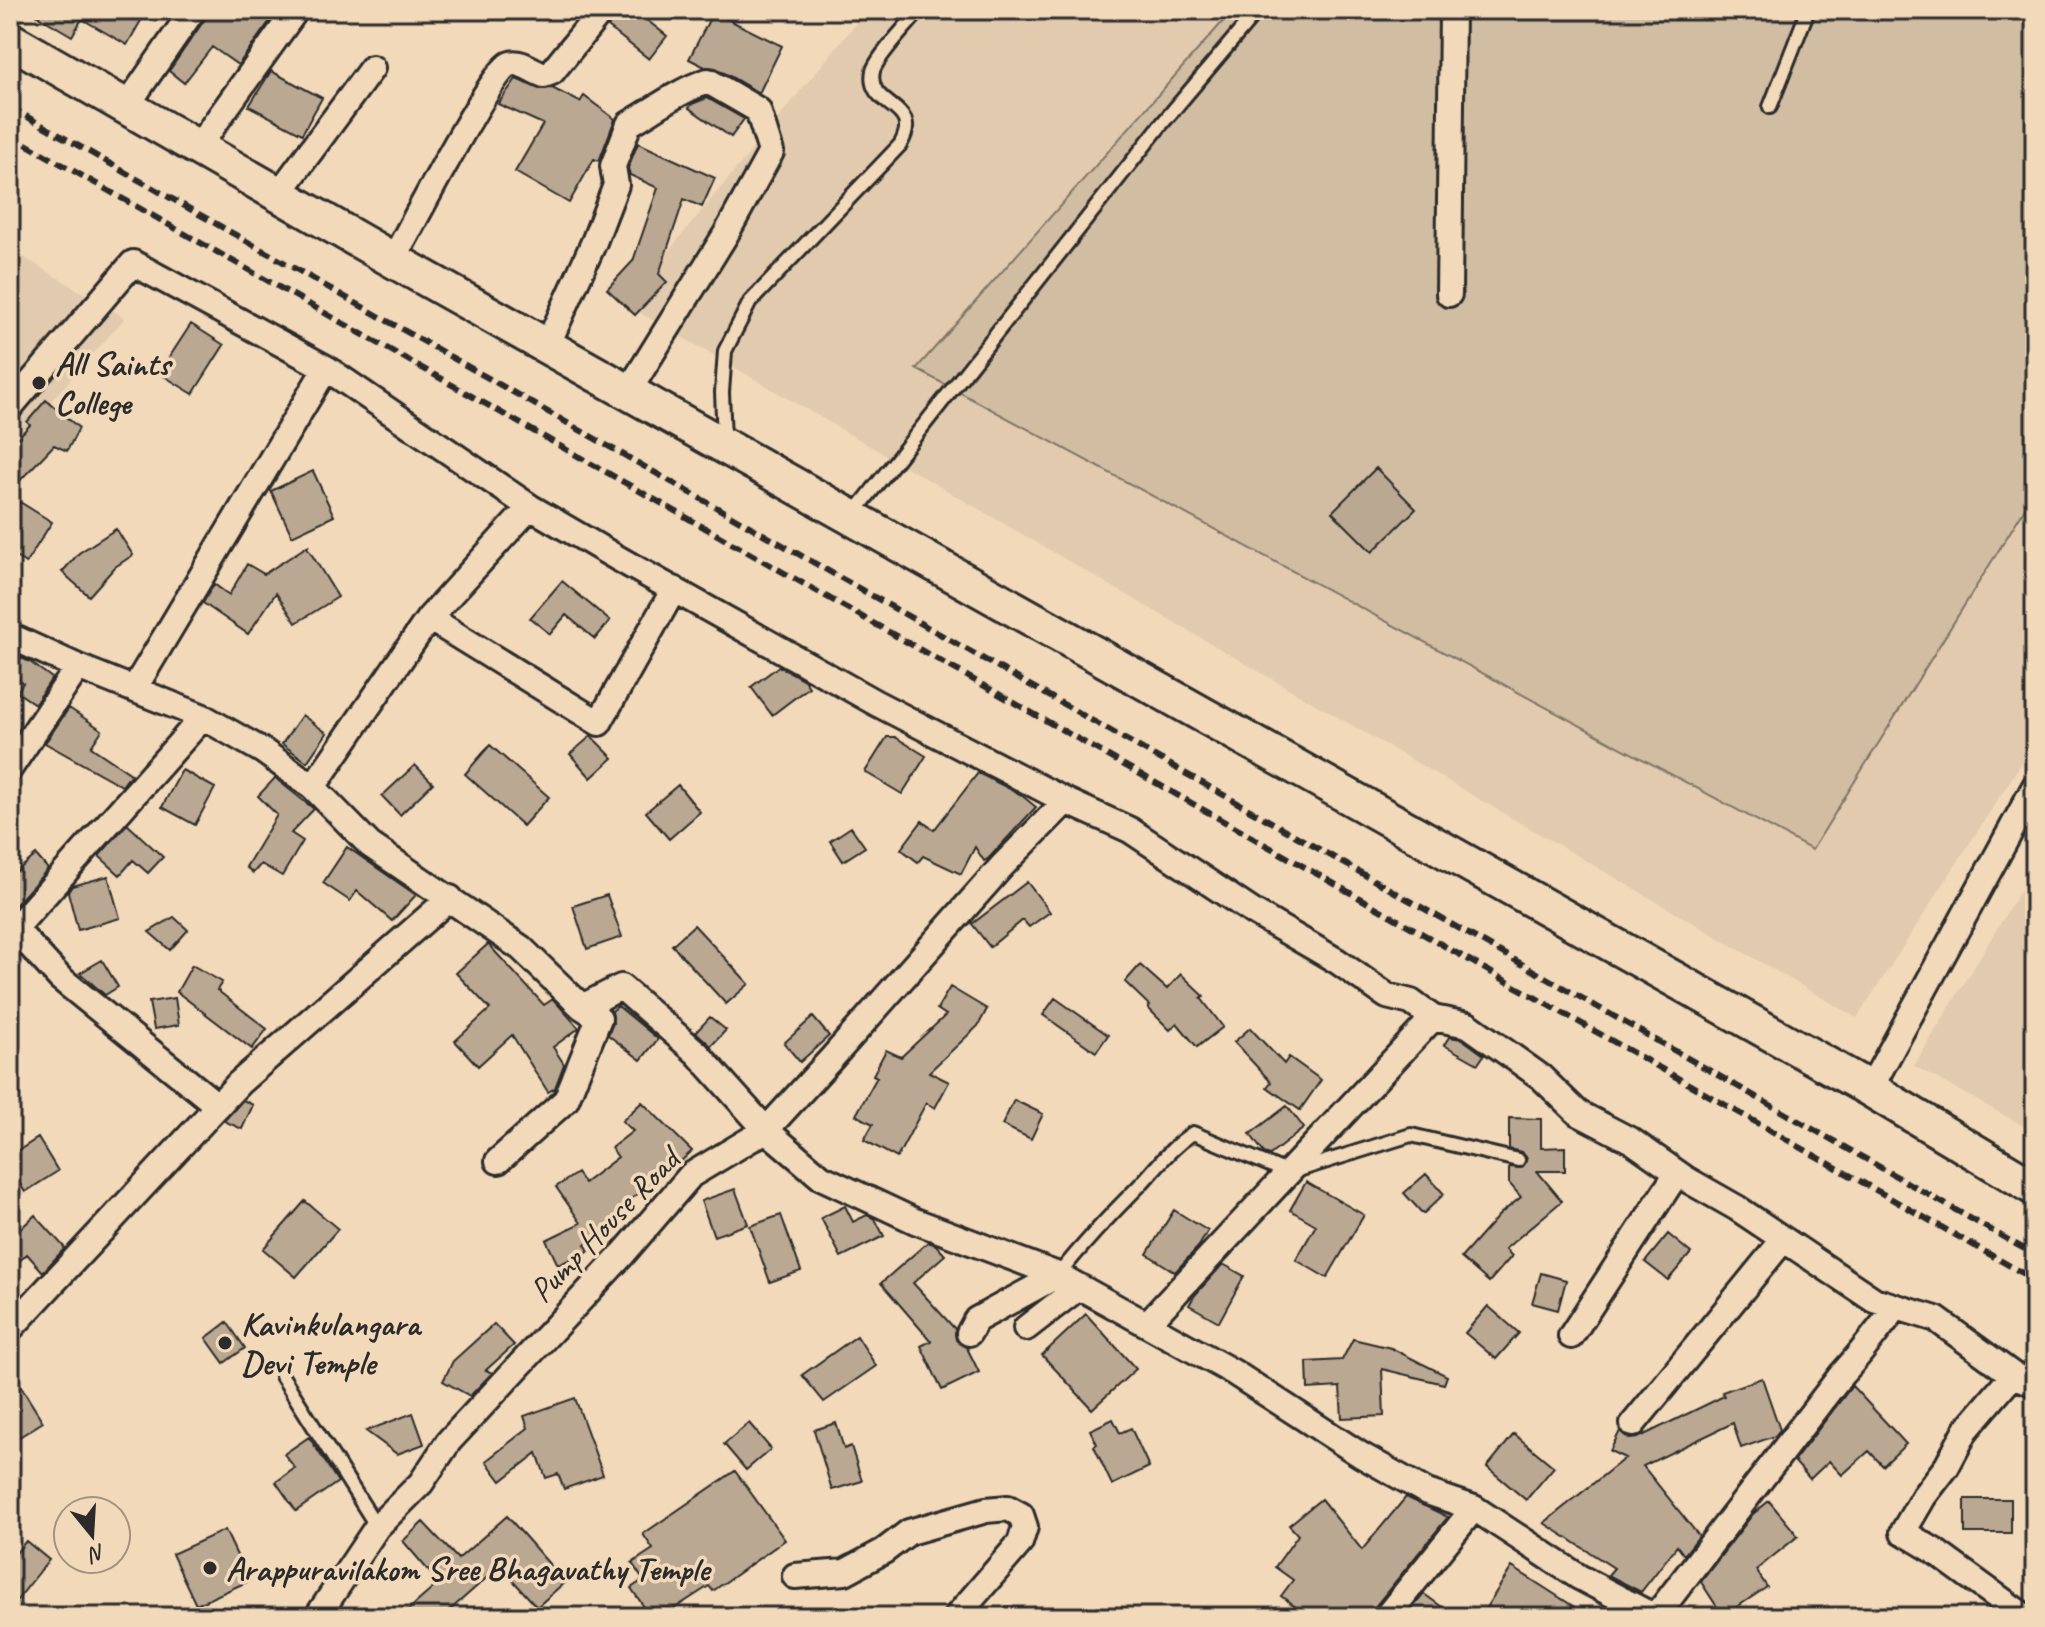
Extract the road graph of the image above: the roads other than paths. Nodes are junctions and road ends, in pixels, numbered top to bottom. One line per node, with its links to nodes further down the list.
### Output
1 (193, 10): 10 (street)
2 (296, 10): 12 (street)
3 (602, 10): 14 (street)
4 (920, 10): 20 (lane)
5 (1258, 10): 22 (lane)
6 (1452, 10): 15 (street)
7 (1808, 10): 11 (lane)
8 (10, 40): 10 (main road)
9 (372, 68): 13 (street)
10 (126, 107): 12 (main road)
11 (1770, 107)
12 (198, 147): 13 (main road)
13 (278, 195): 14 (main road)
14 (393, 260): 16 (main road)
15 (1449, 294)
16 (547, 346): 18 (main road); 18 (street)
17 (326, 368): 19 (street); 21 (street); 27 (street)
18 (628, 392): 20 (main road)
19 (10, 407)
20 (724, 446): 22 (main road)
21 (530, 507): 23 (street); 24 (street)
22 (851, 518): 37 (main road)
23 (674, 589): 24 (street); 32 (street)
24 (429, 618): 31 (street)
25 (10, 636): 26 (street)
26 (78, 667): 27 (street); 29 (street)
27 (134, 689): 28 (street)
28 (203, 717): 31 (street); 34 (street)
29 (10, 768)
30 (2035, 786): 37 (street)
31 (313, 787): 33 (street)
32 (1066, 801): 36 (street); 39 (street, Pump House Road)
33 (450, 898): 35 (street); 38 (street)
34 (12, 932): 38 (street)
35 (582, 1007): 39 (street); 41 (street)
36 (1433, 1018): 42 (street); 43 (street)
37 (1870, 1089): 44 (main road)
38 (218, 1106): 50 (street)
39 (766, 1130): 46 (street); 57 (street, Pump House Road)
40 (1518, 1160): 42 (lane)
41 (498, 1161)
42 (1289, 1173): 46 (lane); 48 (street)
43 (1677, 1173): 45 (street); 52 (street)
44 (2035, 1188)
45 (1783, 1240): 47 (street); 55 (street)
46 (1068, 1281): 48 (street); 49 (street); 51 (street)
47 (1897, 1307): 54 (street); 62 (street)
48 (1147, 1324): 56 (street)
49 (1026, 1328)
50 (10, 1329)
51 (969, 1333)
52 (1571, 1336)
53 (282, 1376): 57 (lane)
54 (2024, 1380): 63 (street)
55 (1633, 1424)
56 (1474, 1508): 61 (street); 62 (street)
57 (377, 1527): 59 (street, Pump House Road)
58 (795, 1576): 60 (street)
59 (317, 1617)
60 (956, 1617)
61 (1386, 1617)
62 (1655, 1617)
63 (2025, 1617)

